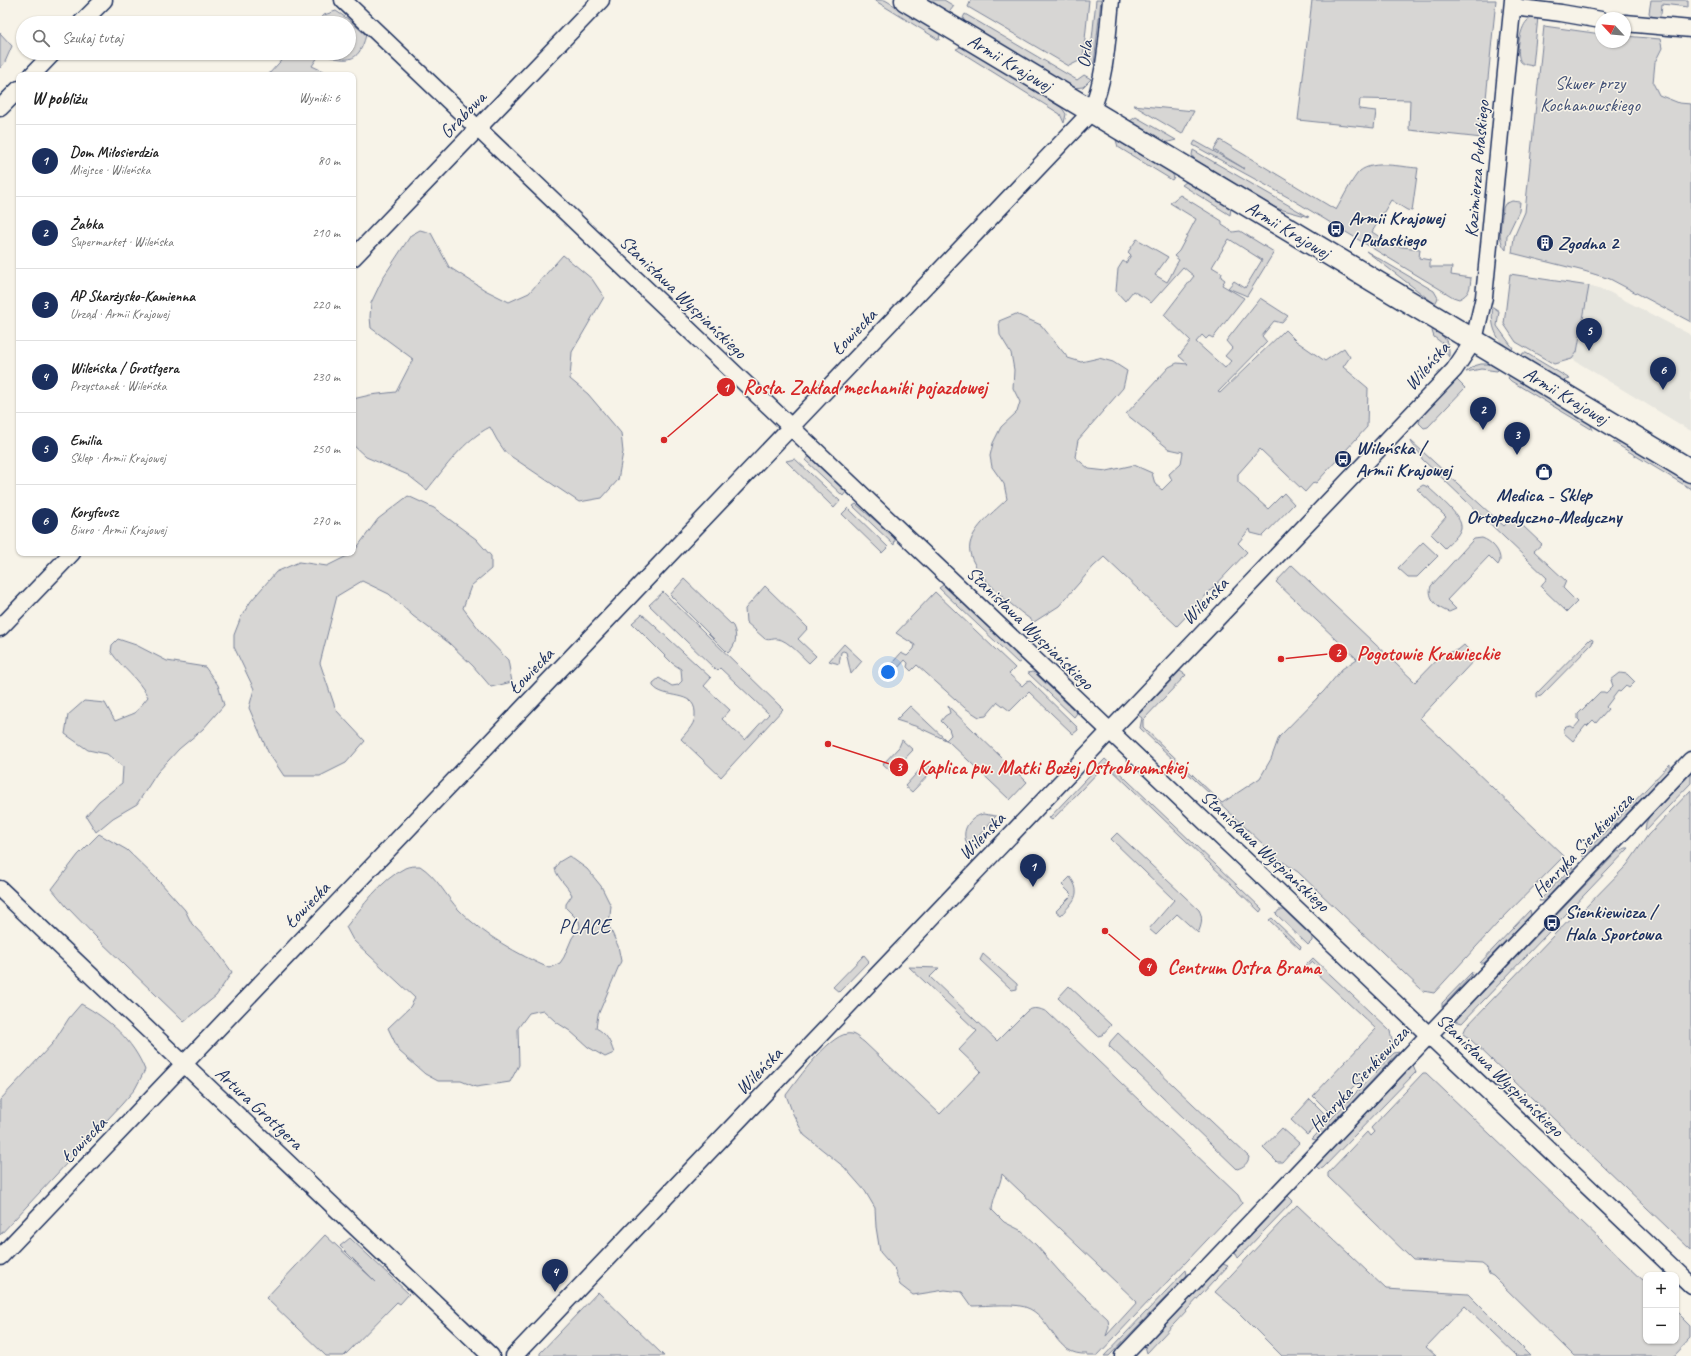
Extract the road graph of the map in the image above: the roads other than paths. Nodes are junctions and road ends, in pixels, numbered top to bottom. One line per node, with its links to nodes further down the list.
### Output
1 (104, 0): 7 (street)
2 (343, 0): 16 (street, Stanisława Wyspiańskiego)
3 (601, 0): 16 (street, Grabowa)
4 (906, 0): 15 (street, Armii Krajowej)
5 (1111, 0): 15 (street, Orla)
6 (1513, 3): 8 (street); 18 (street, Kazimierza Pułaskiego)
7 (89, 16)
8 (1595, 19)
9 (1631, 23): 10 (street)
10 (1691, 29)
11 (46, 60): 12 (street)
12 (35, 72)
13 (16, 92): 14 (street)
14 (0, 108)
15 (1091, 112): 18 (street, Armii Krajowej); 19 (street, Łowiecka)
16 (477, 129): 17 (street, Grabowa); 19 (street, Stanisława Wyspiańskiego)
17 (356, 255)
18 (1474, 340): 20 (street, Armii Krajowej); 23 (street, Wileńska)
19 (791, 427): 23 (street, Stanisława Wyspiańskiego); 27 (street, Łowiecka)
20 (1691, 470)
21 (69, 556): 22 (street)
22 (0, 628)
23 (1109, 731): 26 (street, Stanisława Wyspiańskiego); 31 (street, Wileńska)
24 (1691, 760): 26 (street, Henryka Sienkiewicza)
25 (0, 889): 27 (street, Artura Grottgera)
26 (1429, 1034): 29 (street, Stanisława Wyspiańskiego); 32 (street, Henryka Sienkiewicza)
27 (184, 1064): 28 (street, Łowiecka); 30 (street, Artura Grottgera)
28 (0, 1257)
29 (1691, 1284)
30 (491, 1356)
31 (514, 1356)
32 (1123, 1356)

